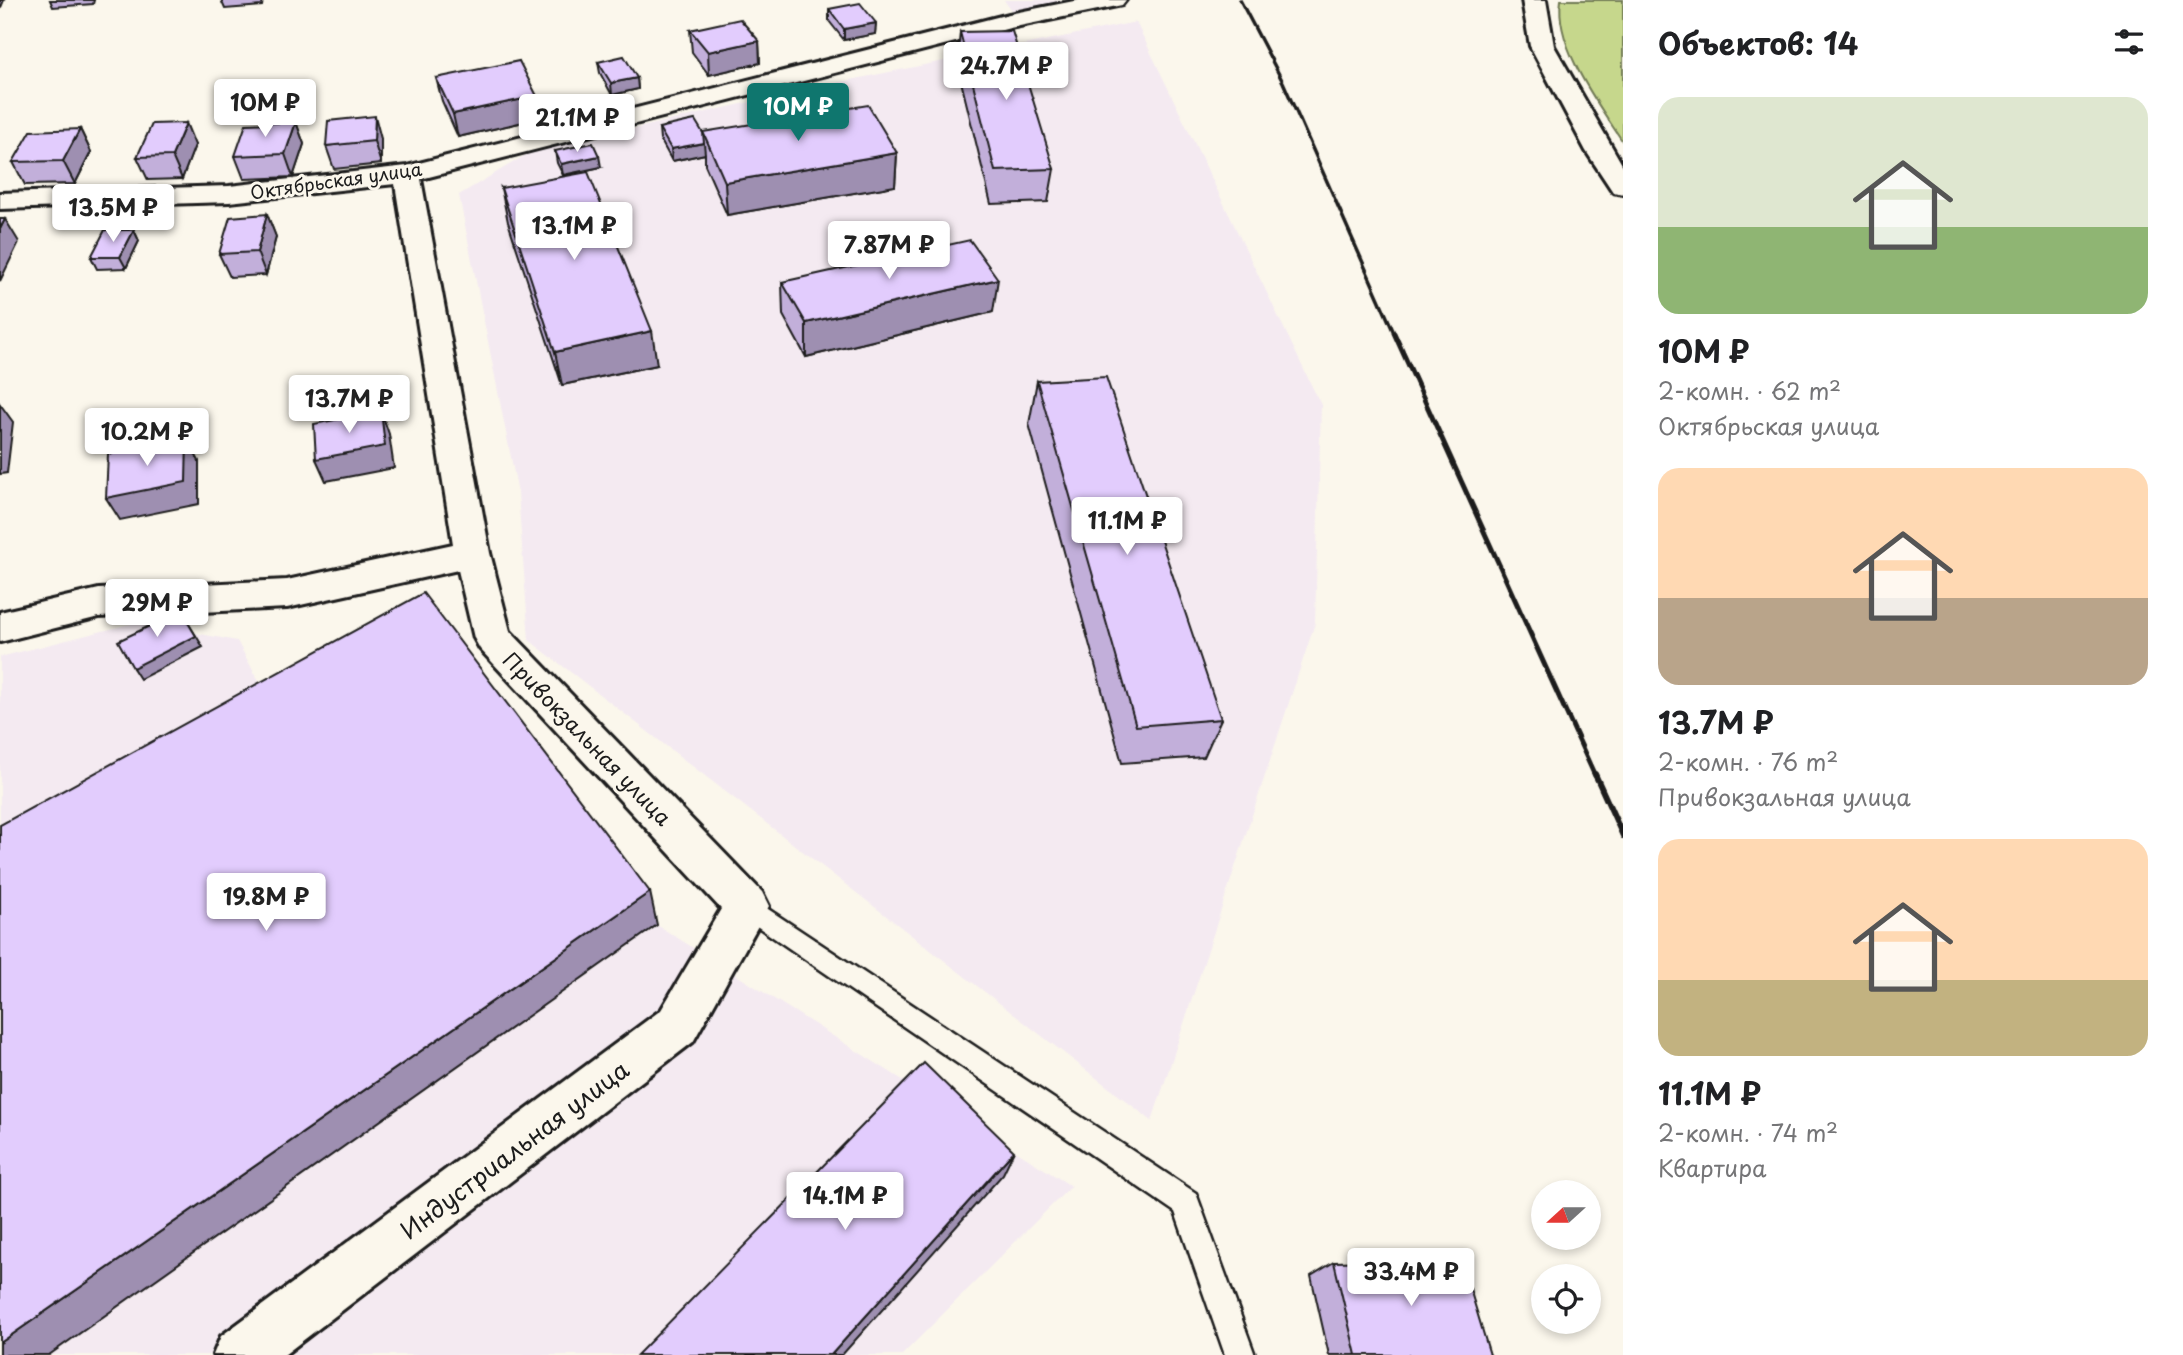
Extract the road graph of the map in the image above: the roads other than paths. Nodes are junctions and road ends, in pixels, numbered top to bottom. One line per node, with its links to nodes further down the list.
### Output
1 (993, 0): 4 (street)
2 (1114, 0): 4 (street, Октябрьская улица)
3 (1534, 0): 6 (street)
4 (1009, 21): 5 (street, Октябрьская улица)
5 (407, 174): 7 (street, Октябрьская улица); 8 (street, Привокзальная улица)
6 (1623, 186)
7 (0, 201)
8 (472, 552): 9 (street); 10 (street, Привокзальная улица)
9 (0, 627)
10 (747, 906): 11 (street, Индустриальная улица); 12 (lane)
11 (240, 1355)
12 (1240, 1355)

